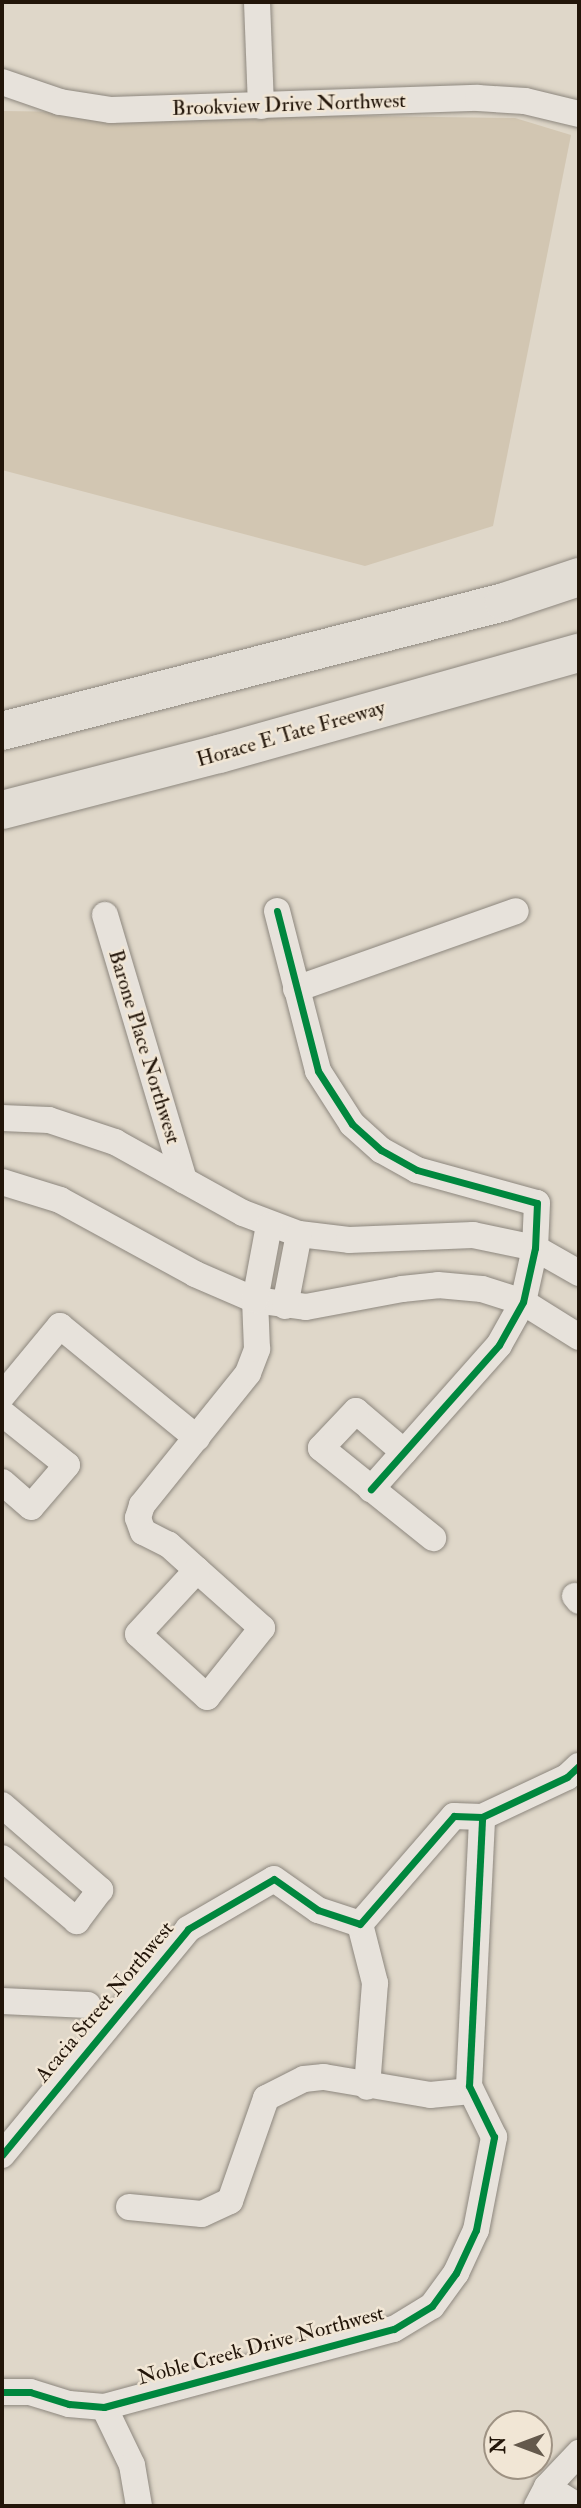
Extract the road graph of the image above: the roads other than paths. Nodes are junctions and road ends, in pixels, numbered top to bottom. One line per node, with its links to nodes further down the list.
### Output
1 (257, 2): 3 (street)
2 (4, 92): 3 (street, Brookview Drive Northwest)
3 (261, 106): 4 (street, Brookview Drive Northwest)
4 (579, 114)
5 (579, 577): 7 (highway)
6 (579, 653): 8 (highway, Horace E Tate Freeway)
7 (2, 731)
8 (2, 810)
9 (277, 911): 12 (street)
10 (516, 911): 12 (street)
11 (105, 915): 14 (street, Barone Place Northwest)
12 (296, 989): 18 (street)
13 (2, 1118): 14 (street)
14 (184, 1180): 16 (street)
15 (2, 1182): 20 (street)
16 (268, 1225): 17 (street); 20 (street)
17 (299, 1234): 18 (street); 22 (street)
18 (535, 1248): 19 (street); 21 (street)
19 (579, 1273)
20 (255, 1300): 22 (street); 26 (street)
21 (523, 1301): 22 (street); 23 (street); 27 (street)
22 (285, 1306)
23 (576, 1329)
24 (2, 1396): 26 (street)
25 (2, 1413): 28 (street)
26 (197, 1438): 31 (street)
27 (404, 1452): 29 (street); 29 (street)
28 (2, 1482)
29 (371, 1489): 30 (street)
30 (433, 1538)
31 (197, 1570): 31 (street)
32 (579, 1766): 34 (street)
33 (2, 1805): 35 (street)
34 (482, 1816): 36 (street); 40 (street, Noble Creek Drive Northwest)
35 (2, 1858)
36 (360, 1924): 39 (street); 41 (street, Acacia Street Northwest)
37 (2, 2001): 38 (street, Acacia Street Northwest)
38 (88, 2005)
39 (367, 2087): 40 (street); 42 (street)
40 (471, 2091): 44 (street, Noble Creek Drive Northwest)
41 (2, 2155)
42 (129, 2207)
43 (2, 2392): 44 (street, Noble Creek Drive Northwest)
44 (104, 2407): 47 (street)
45 (579, 2453): 46 (street)
46 (542, 2497): 48 (street)
47 (139, 2506)
48 (578, 2506)

